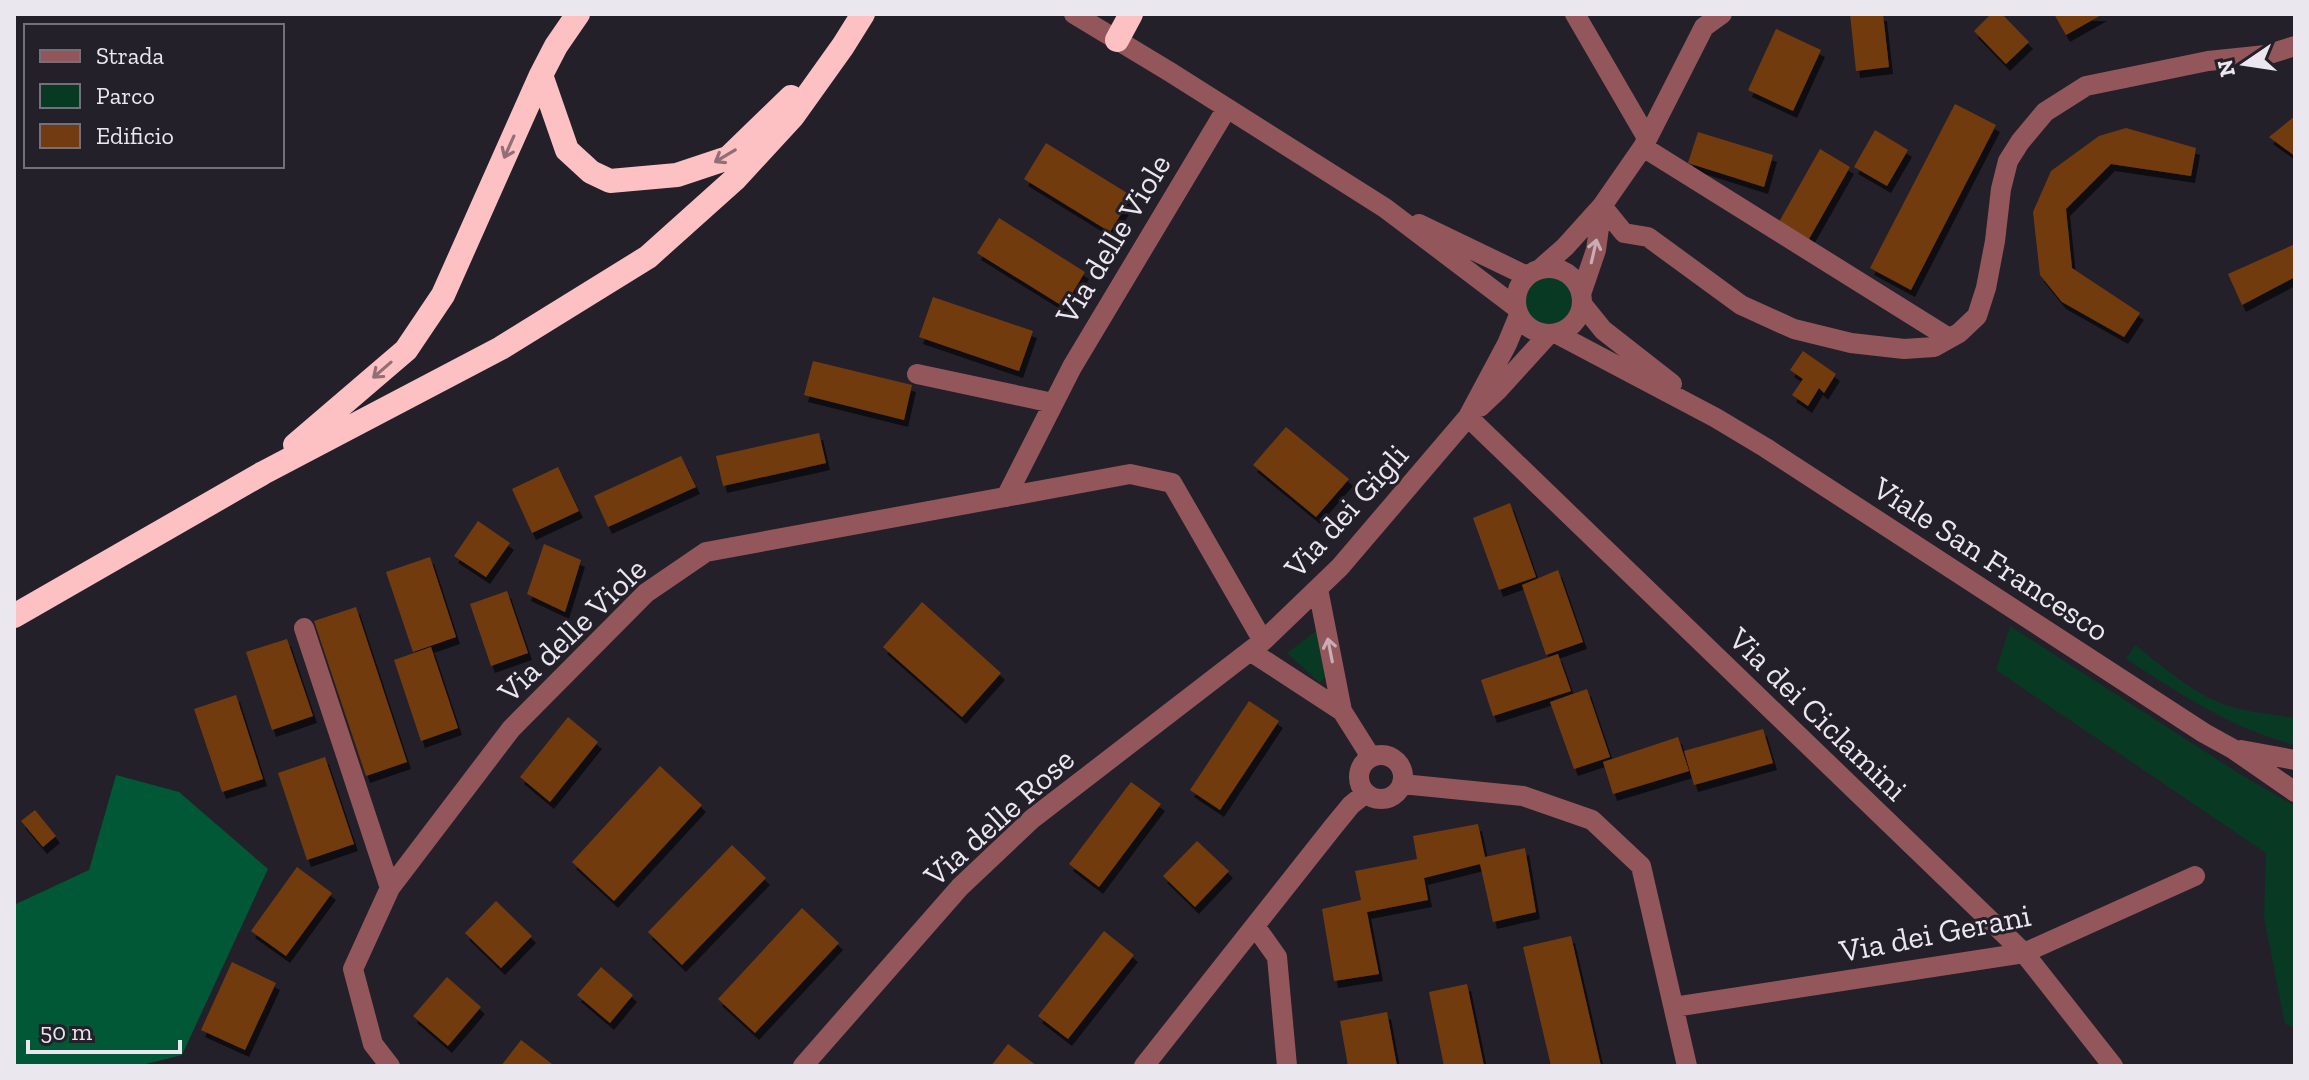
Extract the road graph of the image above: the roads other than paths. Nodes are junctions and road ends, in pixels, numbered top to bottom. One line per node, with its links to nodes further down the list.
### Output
1 (578, 14): 10 (highway)
2 (863, 14): 8 (highway)
3 (1074, 14): 7 (street)
4 (1131, 14): 7 (highway)
5 (1575, 14): 12 (street)
6 (1722, 14): 12 (street)
7 (1117, 40): 11 (street)
8 (843, 46): 10 (highway, one-way to 10); 26 (highway)
9 (2295, 46): 21 (street)
10 (541, 75): 26 (highway, one-way to 26)
11 (1227, 108): 14 (street); 24 (street, Via delle Viole)
12 (1645, 143): 13 (street); 21 (street)
13 (1602, 206): 16 (street); 18 (street, one-way to 13); 21 (street)
14 (1385, 208): 15 (street); 17 (street)
15 (1486, 251): 16 (street); 17 (street)
16 (1534, 273): 18 (street); 19 (street)
17 (1469, 280): 19 (street)
18 (1582, 299): 20 (street); 22 (street, Viale San Francesco)
19 (1518, 312): 20 (street); 25 (street, Via dei Gigli)
20 (1553, 334): 22 (street, Viale San Francesco); 25 (street, Via dei Gigli)
21 (1949, 338)
22 (1619, 356): 33 (street, Viale San Francesco)
23 (917, 374): 24 (street)
24 (1053, 403): 27 (street, Via delle Viole)
25 (1468, 417): 28 (street, Via dei Gigli); 42 (street, Via dei Ciclamini)
26 (263, 473): 29 (highway)
27 (1006, 497): 31 (street, Via delle Viole); 40 (street, Via delle Viole)
28 (1318, 589): 31 (street, Via dei Gigli); 32 (street, one-way to 28)
29 (14, 616)
30 (304, 628): 40 (street)
31 (1256, 646): 32 (street); 45 (street, Via delle Rose)
32 (1342, 711): 34 (street)
33 (2233, 749): 35 (street, Viale San Francesco); 37 (street, Viale San Francesco)
34 (1371, 757): 36 (street); 38 (street)
35 (2295, 760)
36 (1402, 784): 38 (street); 43 (street)
37 (2295, 792)
38 (1366, 793): 41 (street)
39 (2195, 876): 42 (street, Via dei Gerani)
40 (390, 888): 44 (street, Via delle Viole)
41 (1255, 926): 46 (street); 47 (street)
42 (2024, 953): 43 (street, Via dei Gerani); 49 (street, Via dei Ciclamini)
43 (1674, 1007): 48 (street)
44 (390, 1066)
45 (803, 1066)
46 (1144, 1066)
47 (1287, 1066)
48 (1687, 1066)
49 (2113, 1066)

